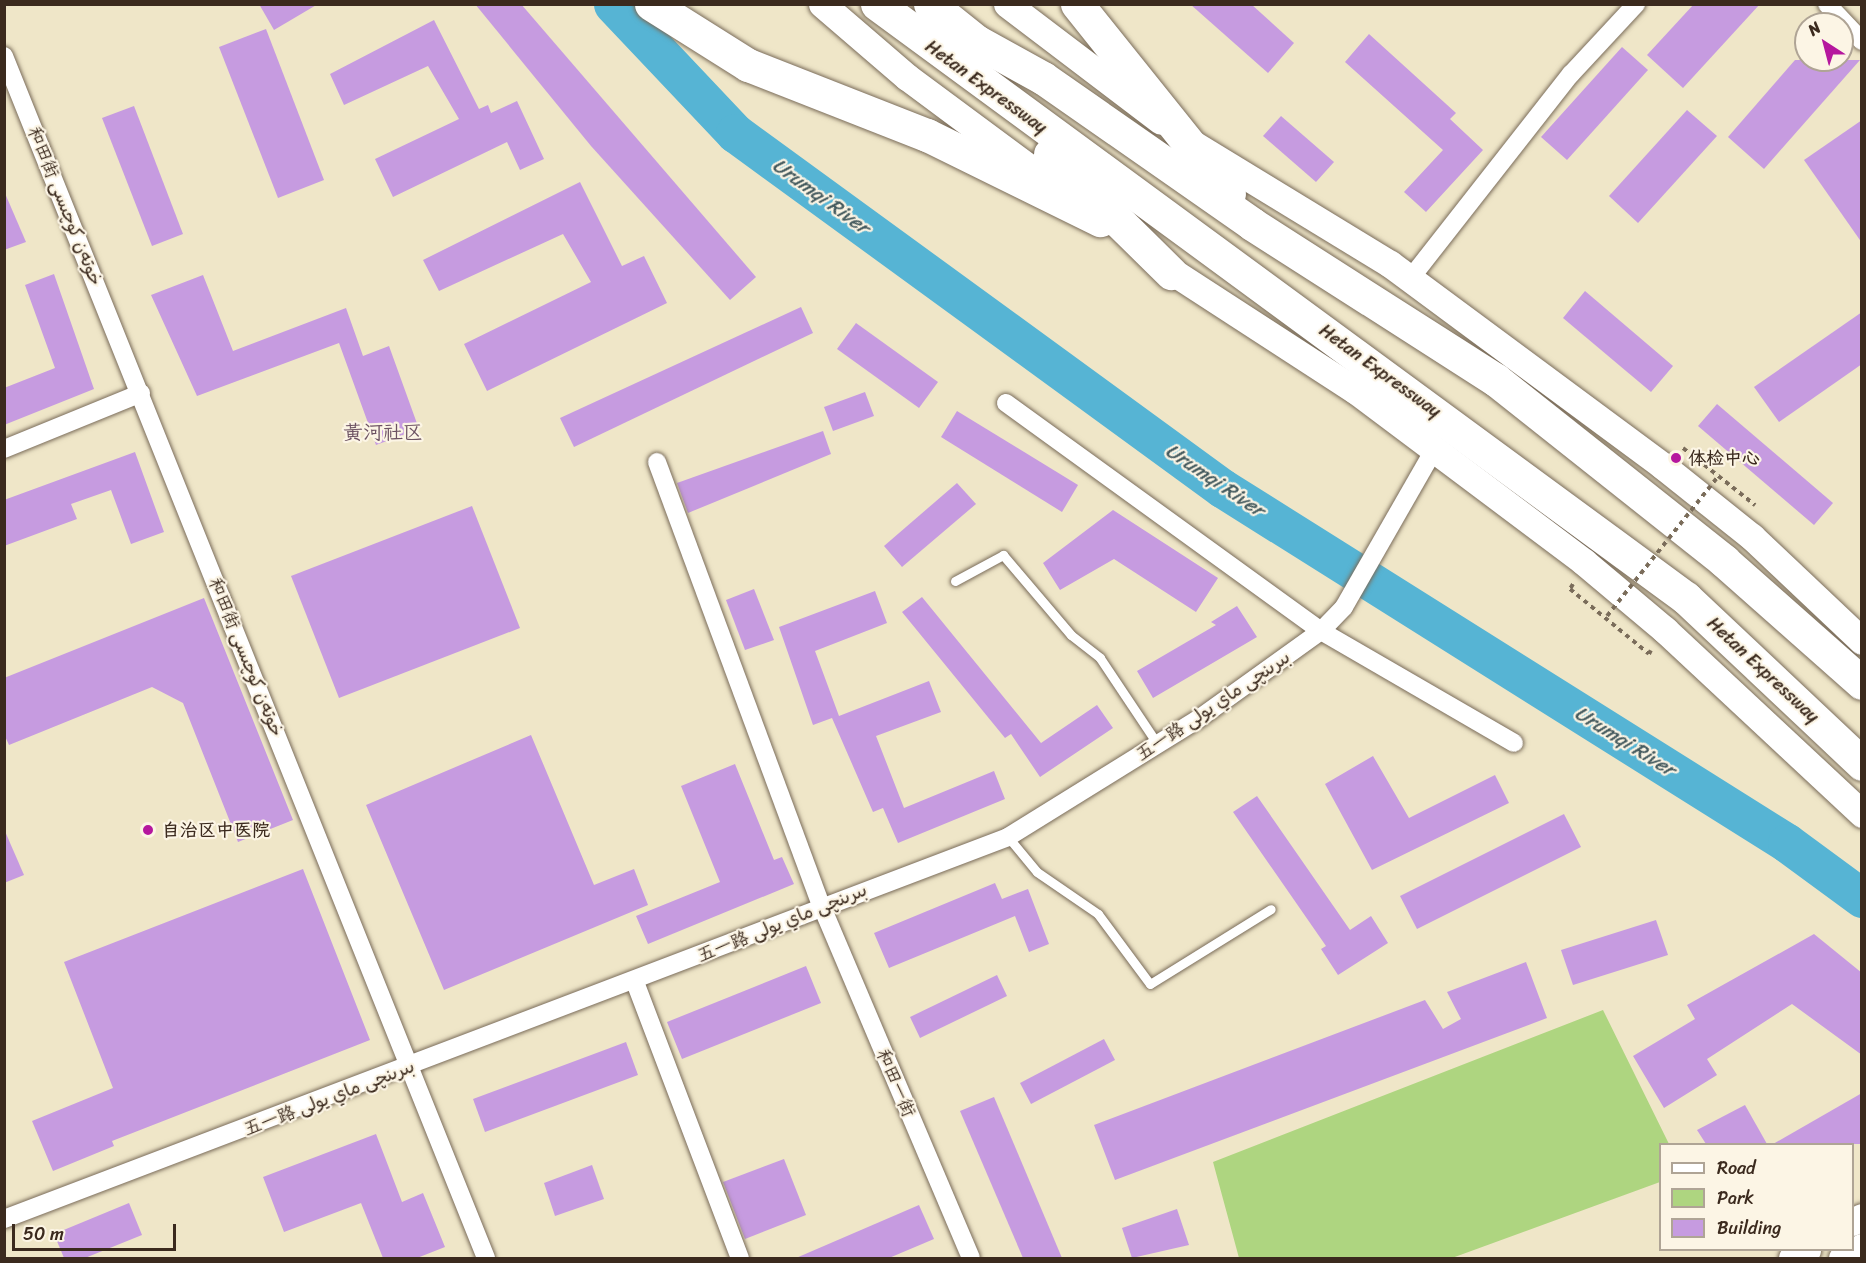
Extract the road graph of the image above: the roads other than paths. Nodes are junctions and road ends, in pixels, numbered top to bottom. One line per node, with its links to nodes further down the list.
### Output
1 (651, 4): 13 (highway)
2 (822, 4): 13 (street)
3 (877, 4): 11 (highway, Hetan Expressway)
4 (930, 4): 14 (highway, Hetan Expressway)
5 (1007, 4): 12 (street)
6 (1077, 4): 12 (highway)
7 (1636, 4): 16 (street)
8 (1827, 4): 9 (street)
9 (1862, 41)
10 (4, 56): 17 (street, 和田街 خوتەن كوچىسى)
11 (974, 79): 15 (highway); 28 (highway, Hetan Expressway)
12 (1183, 138): 14 (highway); 16 (street)
13 (1100, 220): 15 (street)
14 (1252, 224): 25 (highway, Hetan Expressway)
15 (1171, 273): 20 (street)
16 (1410, 279): 24 (street)
17 (141, 393): 19 (street); 34 (street, 和田街 خوتەن كوچىسى)
18 (1006, 403): 23 (street)
19 (4, 449)
20 (1434, 450): 23 (street, 五一路 بىرىنچى ماي يولى); 29 (street)
21 (657, 462): 31 (street, 和田一街)
22 (955, 581): 27 (lane)
23 (1321, 632): 26 (street); 27 (street, 五一路 بىرىنچى ماي يولى)
24 (1862, 641)
25 (1862, 683)
26 (1514, 744)
27 (1158, 745): 30 (street, 五一路 بىرىنچى ماي يولى)
28 (1862, 764)
29 (1862, 813)
30 (1008, 837): 31 (street, 五一路 بىرىنچى ماي يولى); 32 (lane)
31 (822, 907): 33 (street, 五一路 بىرىنچى ماي يولى); 39 (street, 和田一街)
32 (1271, 909)
33 (635, 982): 34 (street, 五一路 بىرىنچى ماي يولى); 38 (street)
34 (410, 1068): 35 (street, 五一路 بىرىنچى ماي يولى); 37 (street, 和田街 خوتەن كوچىسى)
35 (4, 1220)
36 (1862, 1247): 40 (street)
37 (486, 1258)
38 (740, 1258)
39 (971, 1258)
40 (1842, 1258)

